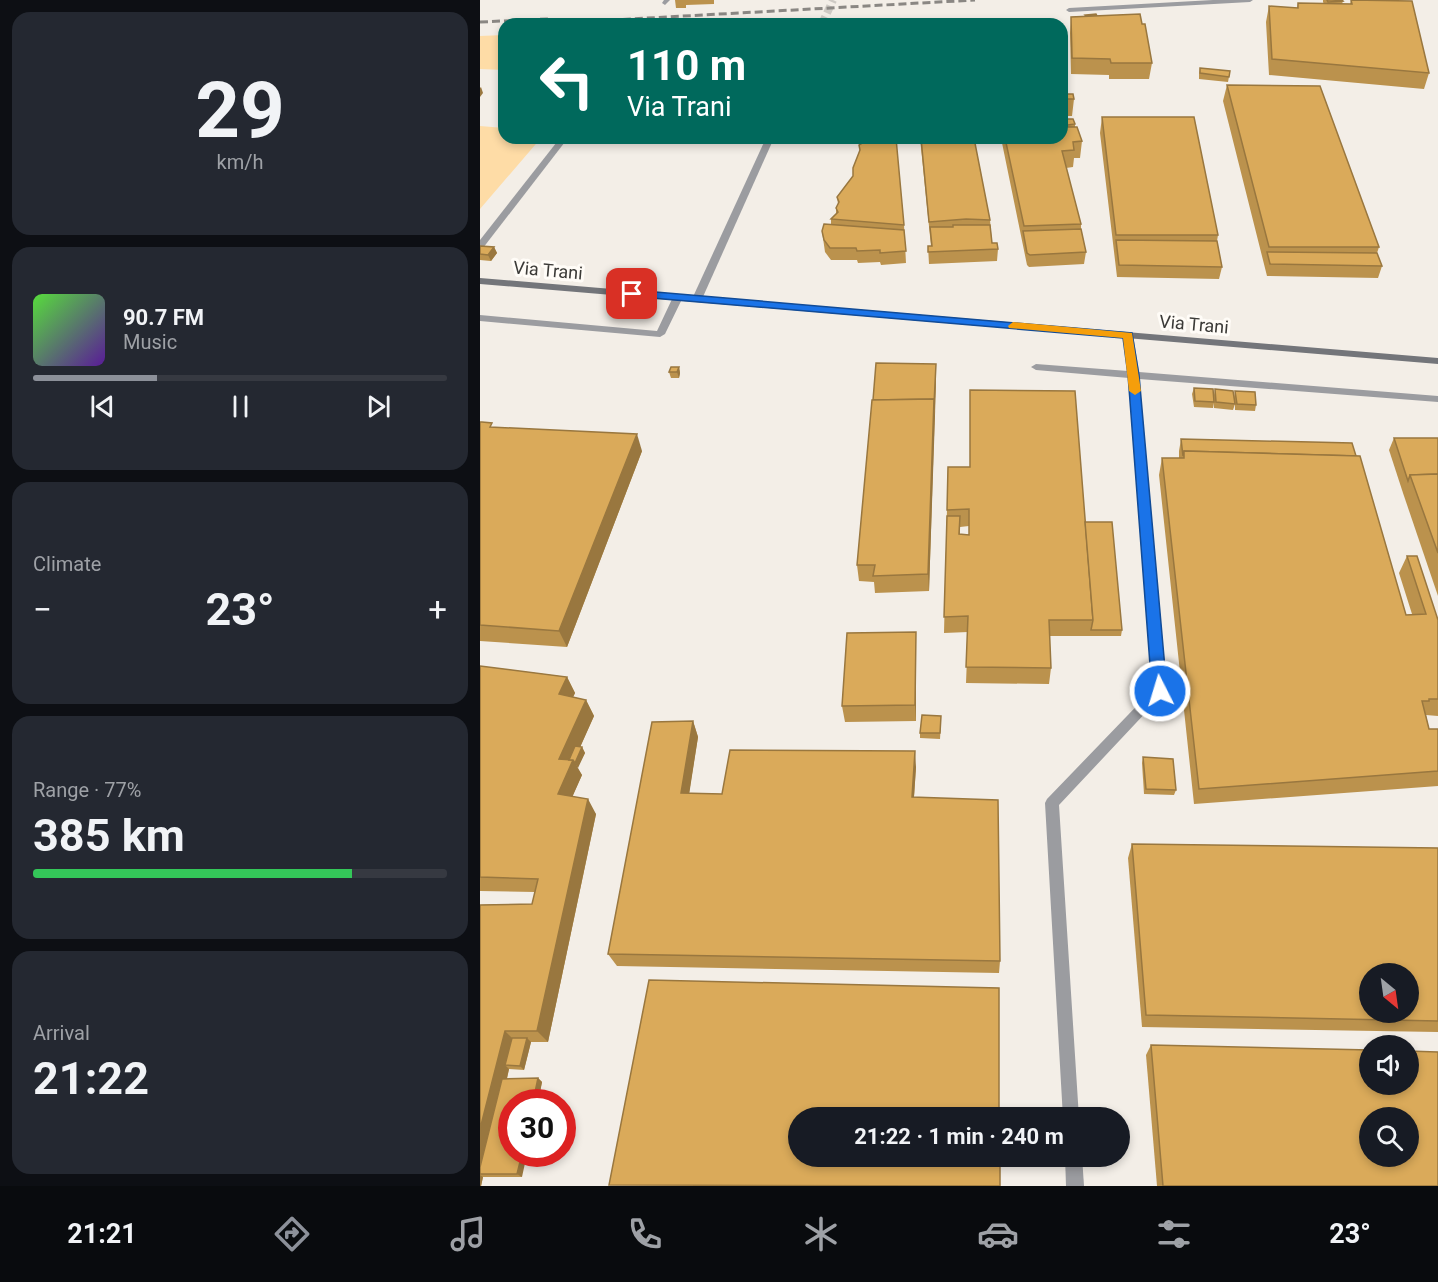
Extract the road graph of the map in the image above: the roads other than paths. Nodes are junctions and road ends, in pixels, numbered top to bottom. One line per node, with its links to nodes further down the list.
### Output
1 (1250, 0): 2 (street)
2 (1069, 10)
3 (559, 144): 5 (street)
4 (767, 144): 8 (street)
5 (480, 246)
6 (480, 281): 7 (main road, Via Trani)
7 (678, 297): 8 (main road, Via Trani); 9 (street)
8 (697, 299): 10 (main road, Via Trani)
9 (480, 318)
10 (1128, 335): 11 (main road, Via Trani); 13 (street)
11 (1438, 361)
12 (1036, 367): 13 (street)
13 (1134, 375): 14 (street); 15 (street)
14 (1438, 399)
15 (1070, 1107)
16 (1074, 1167): 17 (street)
17 (1075, 1186)

